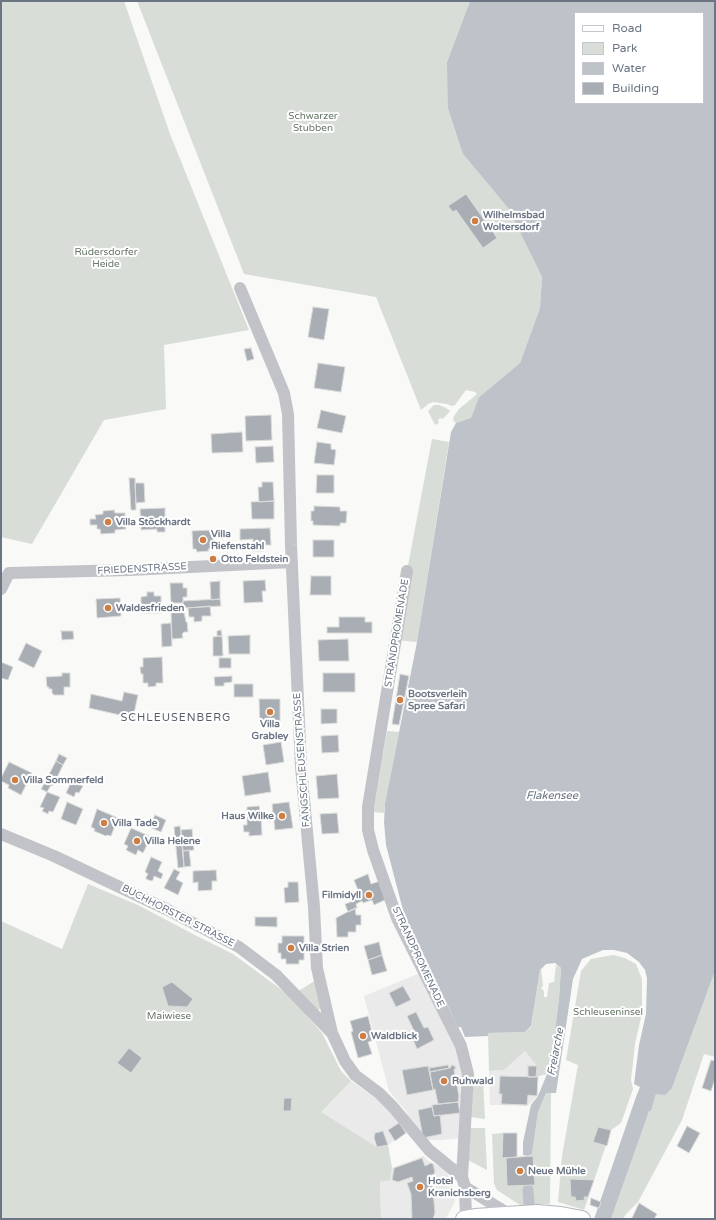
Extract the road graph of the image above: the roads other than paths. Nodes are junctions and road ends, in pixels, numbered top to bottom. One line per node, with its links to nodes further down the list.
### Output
1 (240, 288): 2 (street, FANGSCHLEUSENSTRASSE)
2 (292, 562): 4 (street, FRIEDENSTRASSE); 6 (street, FANGSCHLEUSENSTRASSE)
3 (407, 571): 7 (street, STRANDPROMENADE)
4 (1, 589)
5 (1, 834): 6 (street, BUCHHORSTER STRASSE)
6 (332, 1033): 7 (street, FANGSCHLEUSENSTRASSE)
7 (463, 1182): 8 (street, FANGSCHLEUSENSTRASSE); 9 (street, STRANDPROMENADE)
8 (514, 1214): 9 (street); 10 (street)
9 (465, 1219)
10 (582, 1219)

